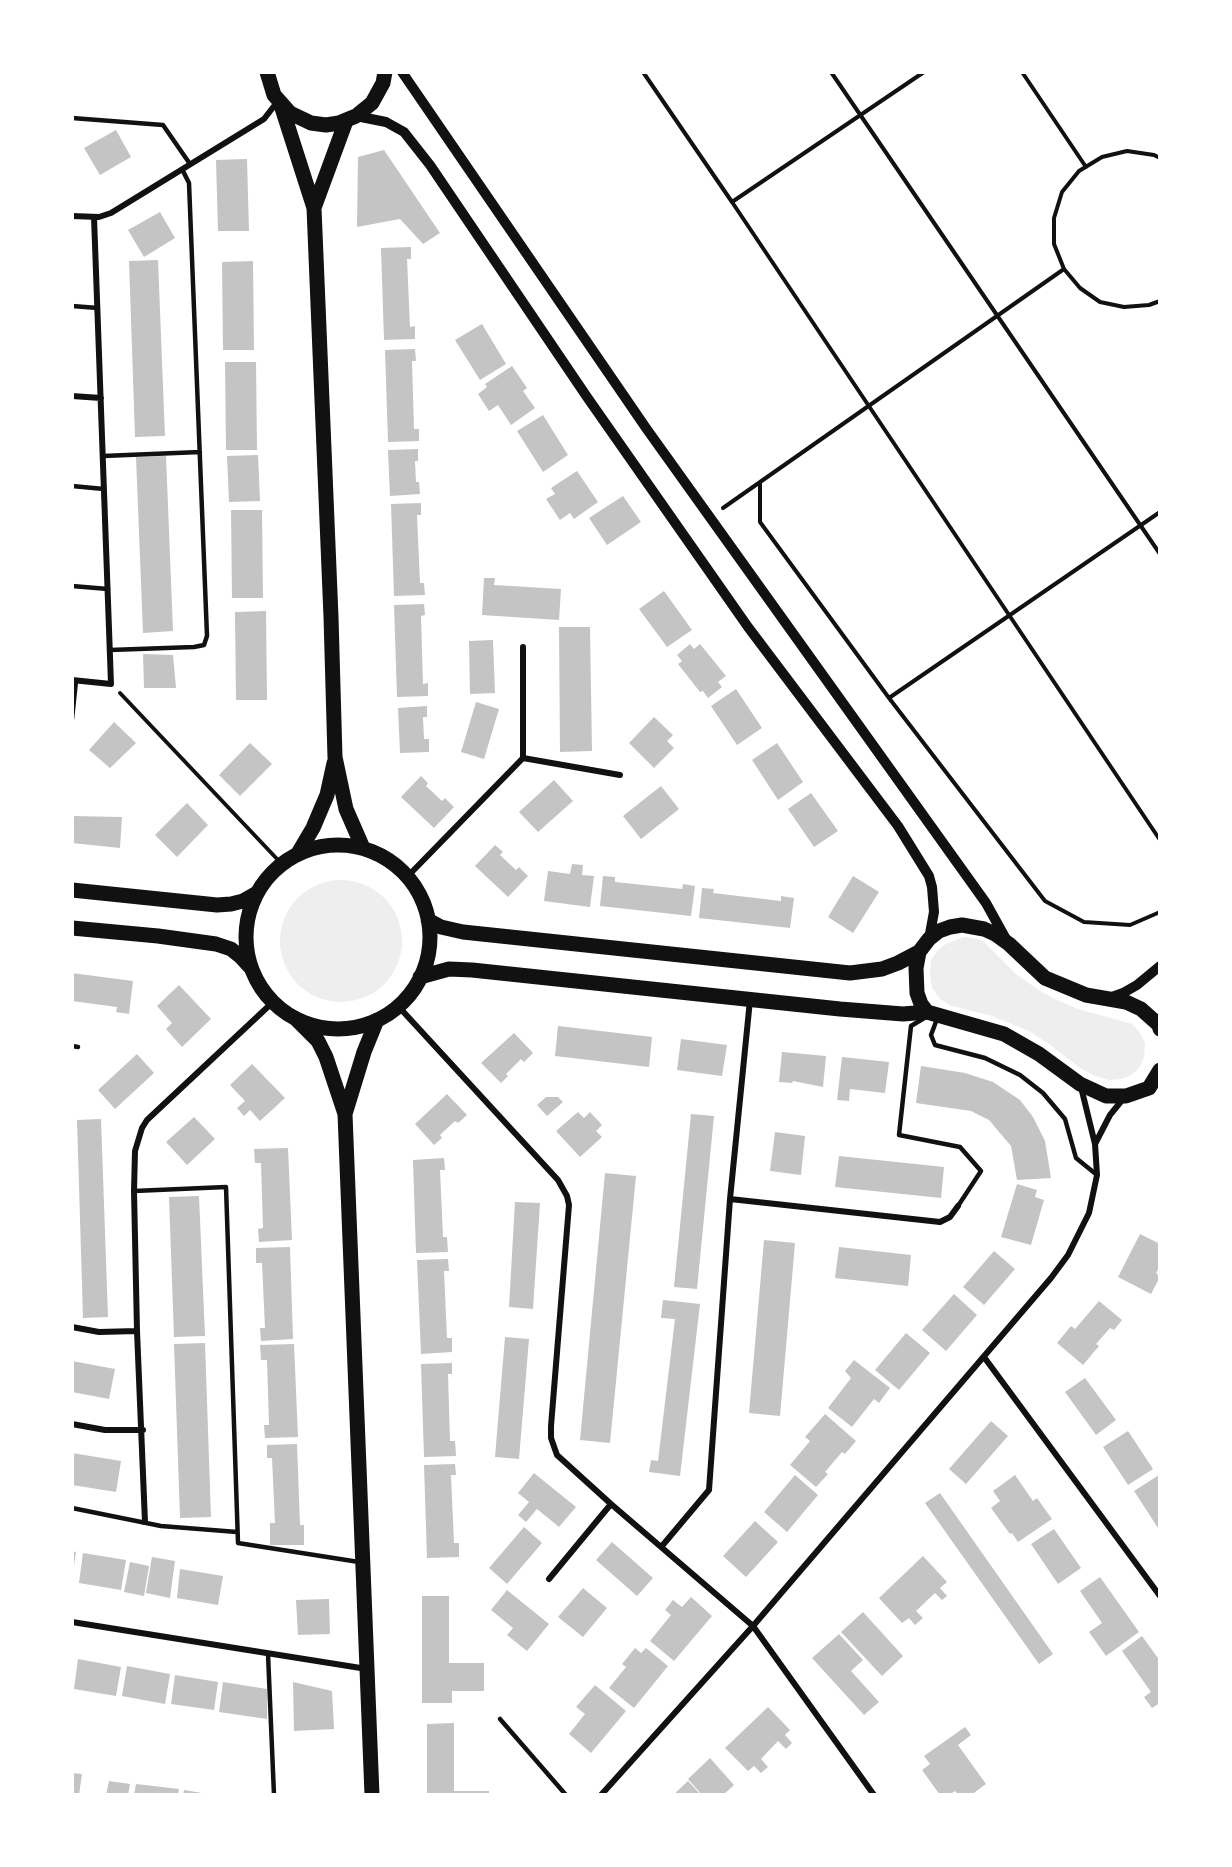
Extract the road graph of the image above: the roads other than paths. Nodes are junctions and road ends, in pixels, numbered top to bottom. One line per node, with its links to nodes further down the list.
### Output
1 (267, 72): 4 (main road)
2 (385, 72): 6 (main road)
3 (402, 72): 37 (street)
4 (280, 103): 6 (main road); 7 (street); 9 (main road)
5 (72, 118): 7 (lane)
6 (351, 119): 9 (main road); 36 (street)
7 (190, 164): 8 (street)
8 (182, 169): 11 (street); 16 (lane)
9 (314, 208): 26 (main road)
10 (72, 216): 11 (street)
11 (94, 217): 13 (street)
12 (72, 306): 13 (lane)
13 (98, 308): 15 (street)
14 (72, 396): 15 (street)
15 (101, 398): 17 (street)
16 (200, 452): 17 (lane); 23 (lane)
17 (103, 456): 19 (street)
18 (72, 486): 19 (lane)
19 (104, 489): 21 (street)
20 (72, 586): 21 (lane)
21 (108, 589): 23 (street)
22 (523, 647): 27 (street)
23 (110, 650): 24 (street)
24 (74, 681): 25 (lane)
25 (72, 719)
26 (335, 757): 29 (main road); 30 (main road)
27 (523, 758): 28 (street); 31 (street)
28 (620, 775)
29 (363, 848): 30 (main road); 31 (main road)
30 (297, 855): 33 (main road)
31 (407, 877): 34 (main road)
32 (72, 890): 33 (main road)
33 (257, 893): 40 (main road)
34 (428, 920): 38 (main road); 41 (main road)
35 (72, 928): 40 (main road)
36 (929, 939): 37 (main road); 38 (main road)
37 (1009, 944): 43 (main road)
38 (919, 952): 46 (main road)
39 (1160, 966): 43 (street)
40 (252, 970): 44 (main road)
41 (420, 977): 42 (main road); 45 (main road)
42 (750, 999): 46 (main road); 58 (street)
43 (1106, 999): 49 (main road)
44 (273, 1002): 47 (main road); 57 (street)
45 (398, 1006): 48 (main road); 65 (street)
46 (932, 1014): 51 (main road); 56 (lane); 59 (lane)
47 (295, 1018): 48 (main road); 54 (main road)
48 (377, 1020): 54 (main road)
49 (1160, 1024)
50 (1160, 1070): 52 (main road)
51 (1080, 1084): 53 (main road); 55 (street)
52 (1154, 1089): 53 (main road)
53 (1126, 1096): 55 (street)
54 (345, 1114): 70 (main road)
55 (1095, 1144): 56 (street)
56 (1097, 1175): 62 (street)
57 (134, 1191): 61 (street); 68 (lane)
58 (730, 1199): 59 (street); 69 (street)
59 (957, 1206)
60 (72, 1327): 61 (street)
61 (137, 1331): 64 (street)
62 (984, 1357): 72 (street); 74 (street)
63 (72, 1424): 64 (street)
64 (143, 1430): 67 (street)
65 (611, 1504): 69 (street); 71 (street)
66 (72, 1508): 67 (lane)
67 (145, 1522): 68 (lane)
68 (237, 1532): 70 (lane)
69 (662, 1546): 74 (street)
70 (362, 1562): 76 (main road)
71 (549, 1579)
72 (1160, 1596)
73 (72, 1622): 75 (street)
74 (753, 1626): 81 (street); 82 (street)
75 (268, 1654): 76 (street); 78 (lane)
76 (368, 1670): 79 (main road)
77 (500, 1719): 80 (lane)
78 (274, 1795)
79 (372, 1795)
80 (566, 1795)
81 (601, 1795)
82 (874, 1795)

